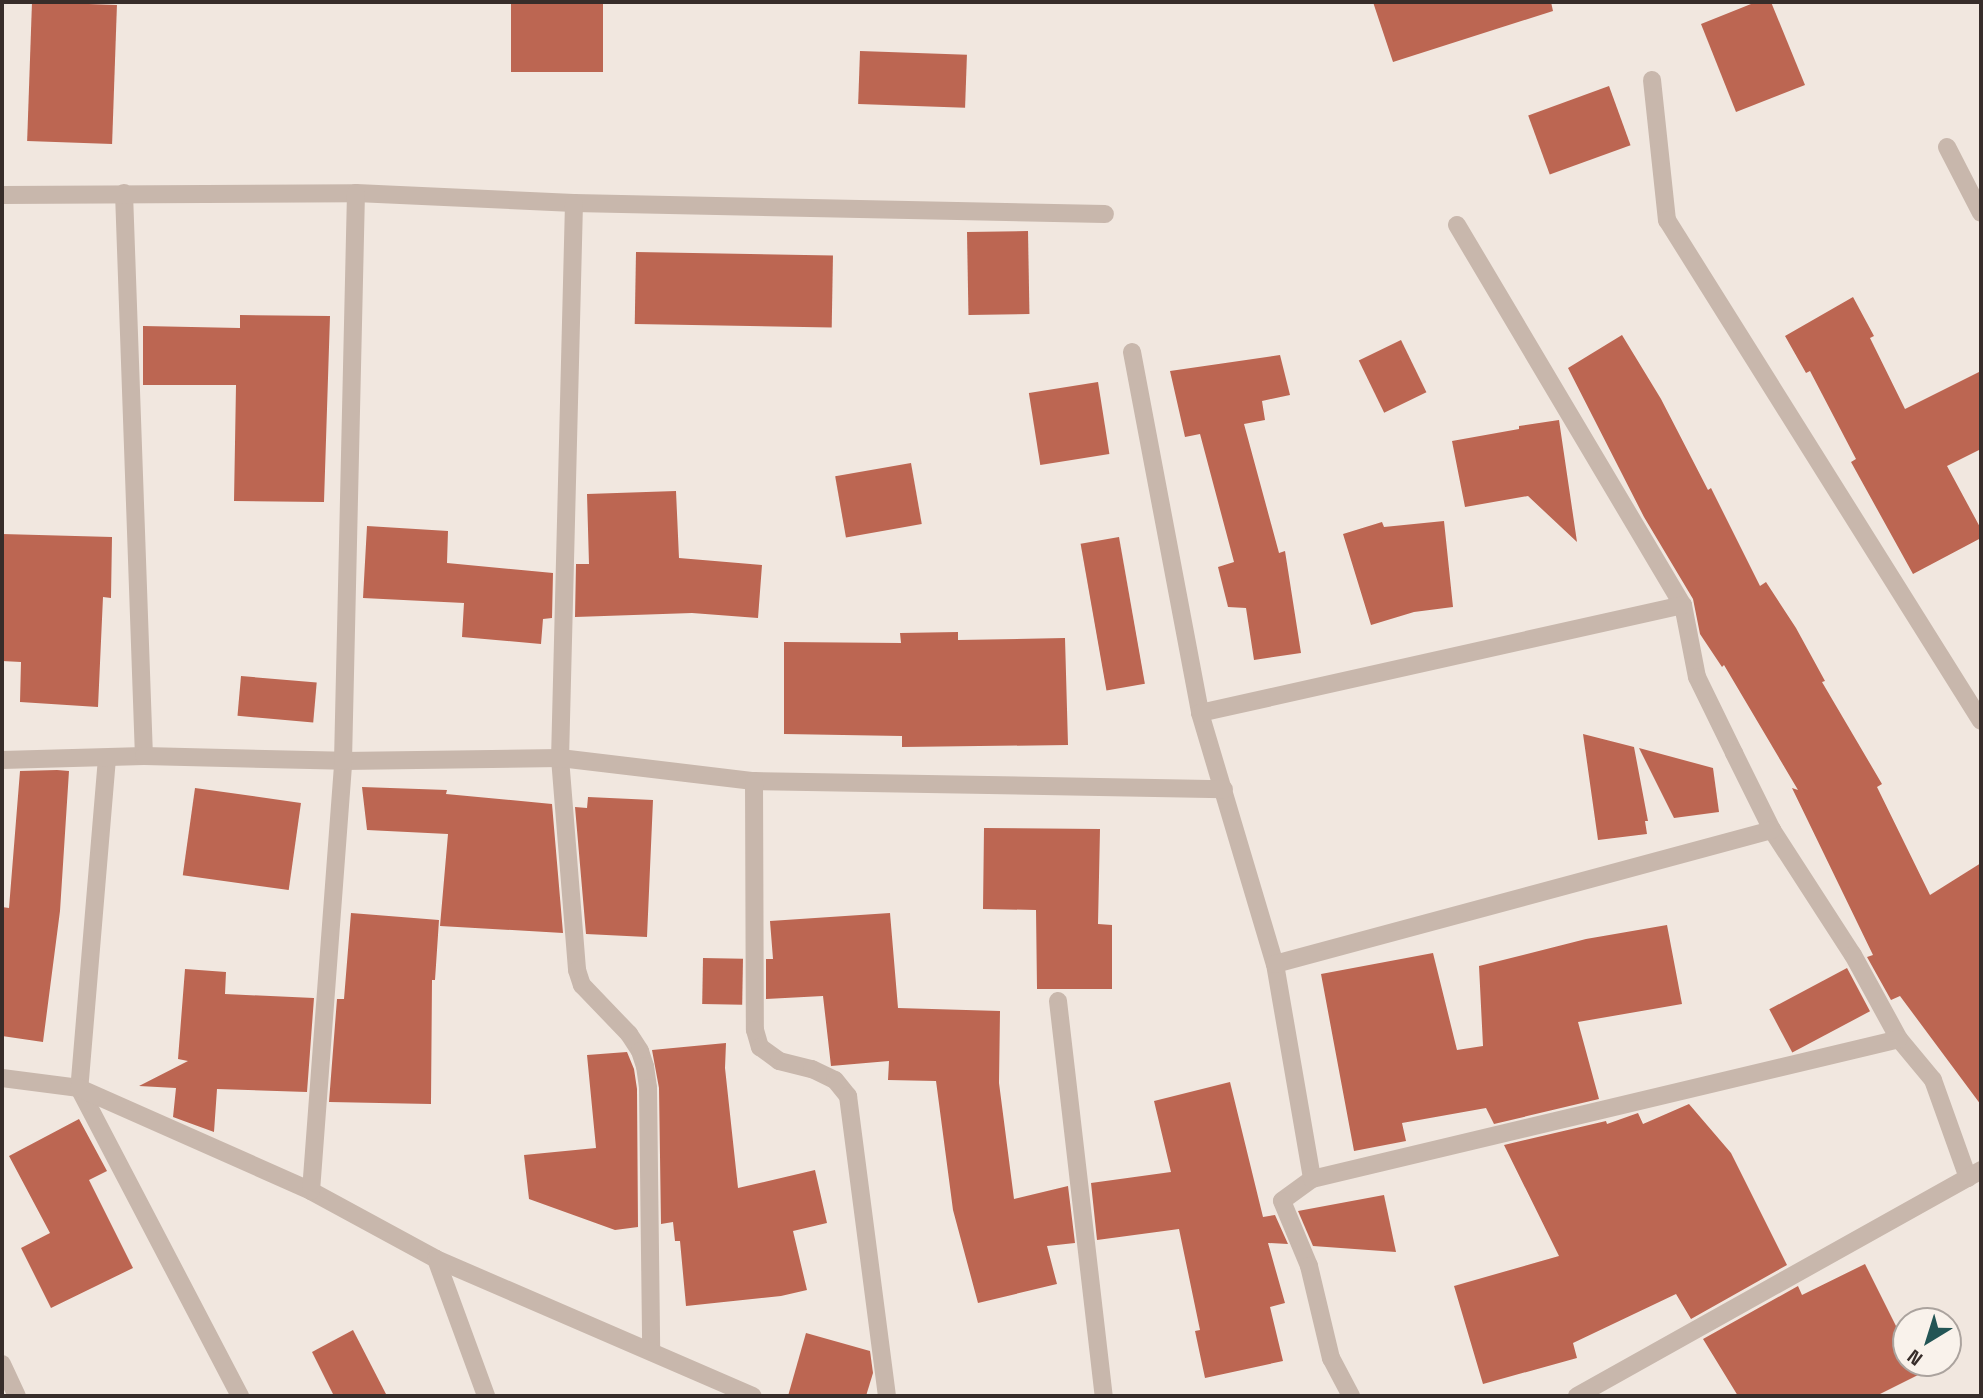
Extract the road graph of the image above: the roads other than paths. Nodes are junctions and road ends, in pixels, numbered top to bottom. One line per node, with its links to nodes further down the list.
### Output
1 (1652, 80): 13 (street)
2 (1947, 147): 7 (street)
3 (124, 193): 4 (street); 5 (street); 14 (street)
4 (356, 193): 6 (street); 18 (street)
5 (2, 195)
6 (574, 203): 8 (street); 16 (street)
7 (1981, 213)
8 (1105, 214)
9 (1457, 225): 11 (street)
10 (1132, 352): 12 (street)
11 (1683, 605): 12 (street); 21 (street)
12 (1200, 713): 20 (street)
13 (1981, 721)
14 (144, 756): 15 (street); 18 (street)
15 (107, 758): 17 (street); 26 (street)
16 (560, 758): 18 (street); 19 (street); 31 (street)
17 (2, 760)
18 (343, 761): 29 (street)
19 (754, 780): 20 (street); 37 (street)
20 (1224, 789): 22 (street)
21 (1772, 830): 22 (street); 24 (street)
22 (1275, 964): 28 (street)
23 (1058, 1001): 38 (street)
24 (1899, 1039): 27 (street); 28 (street)
25 (2, 1078): 26 (street)
26 (79, 1088): 29 (street); 34 (street)
27 (1975, 1174): 40 (street)
28 (1312, 1179): 39 (street)
29 (311, 1191): 30 (street)
30 (436, 1259): 31 (street); 35 (street)
31 (651, 1350): 36 (street)
32 (2, 1364): 33 (street)
33 (17, 1396)
34 (240, 1396)
35 (486, 1396)
36 (753, 1396)
37 (887, 1396)
38 (1104, 1396)
39 (1351, 1396)
40 (1577, 1396)

